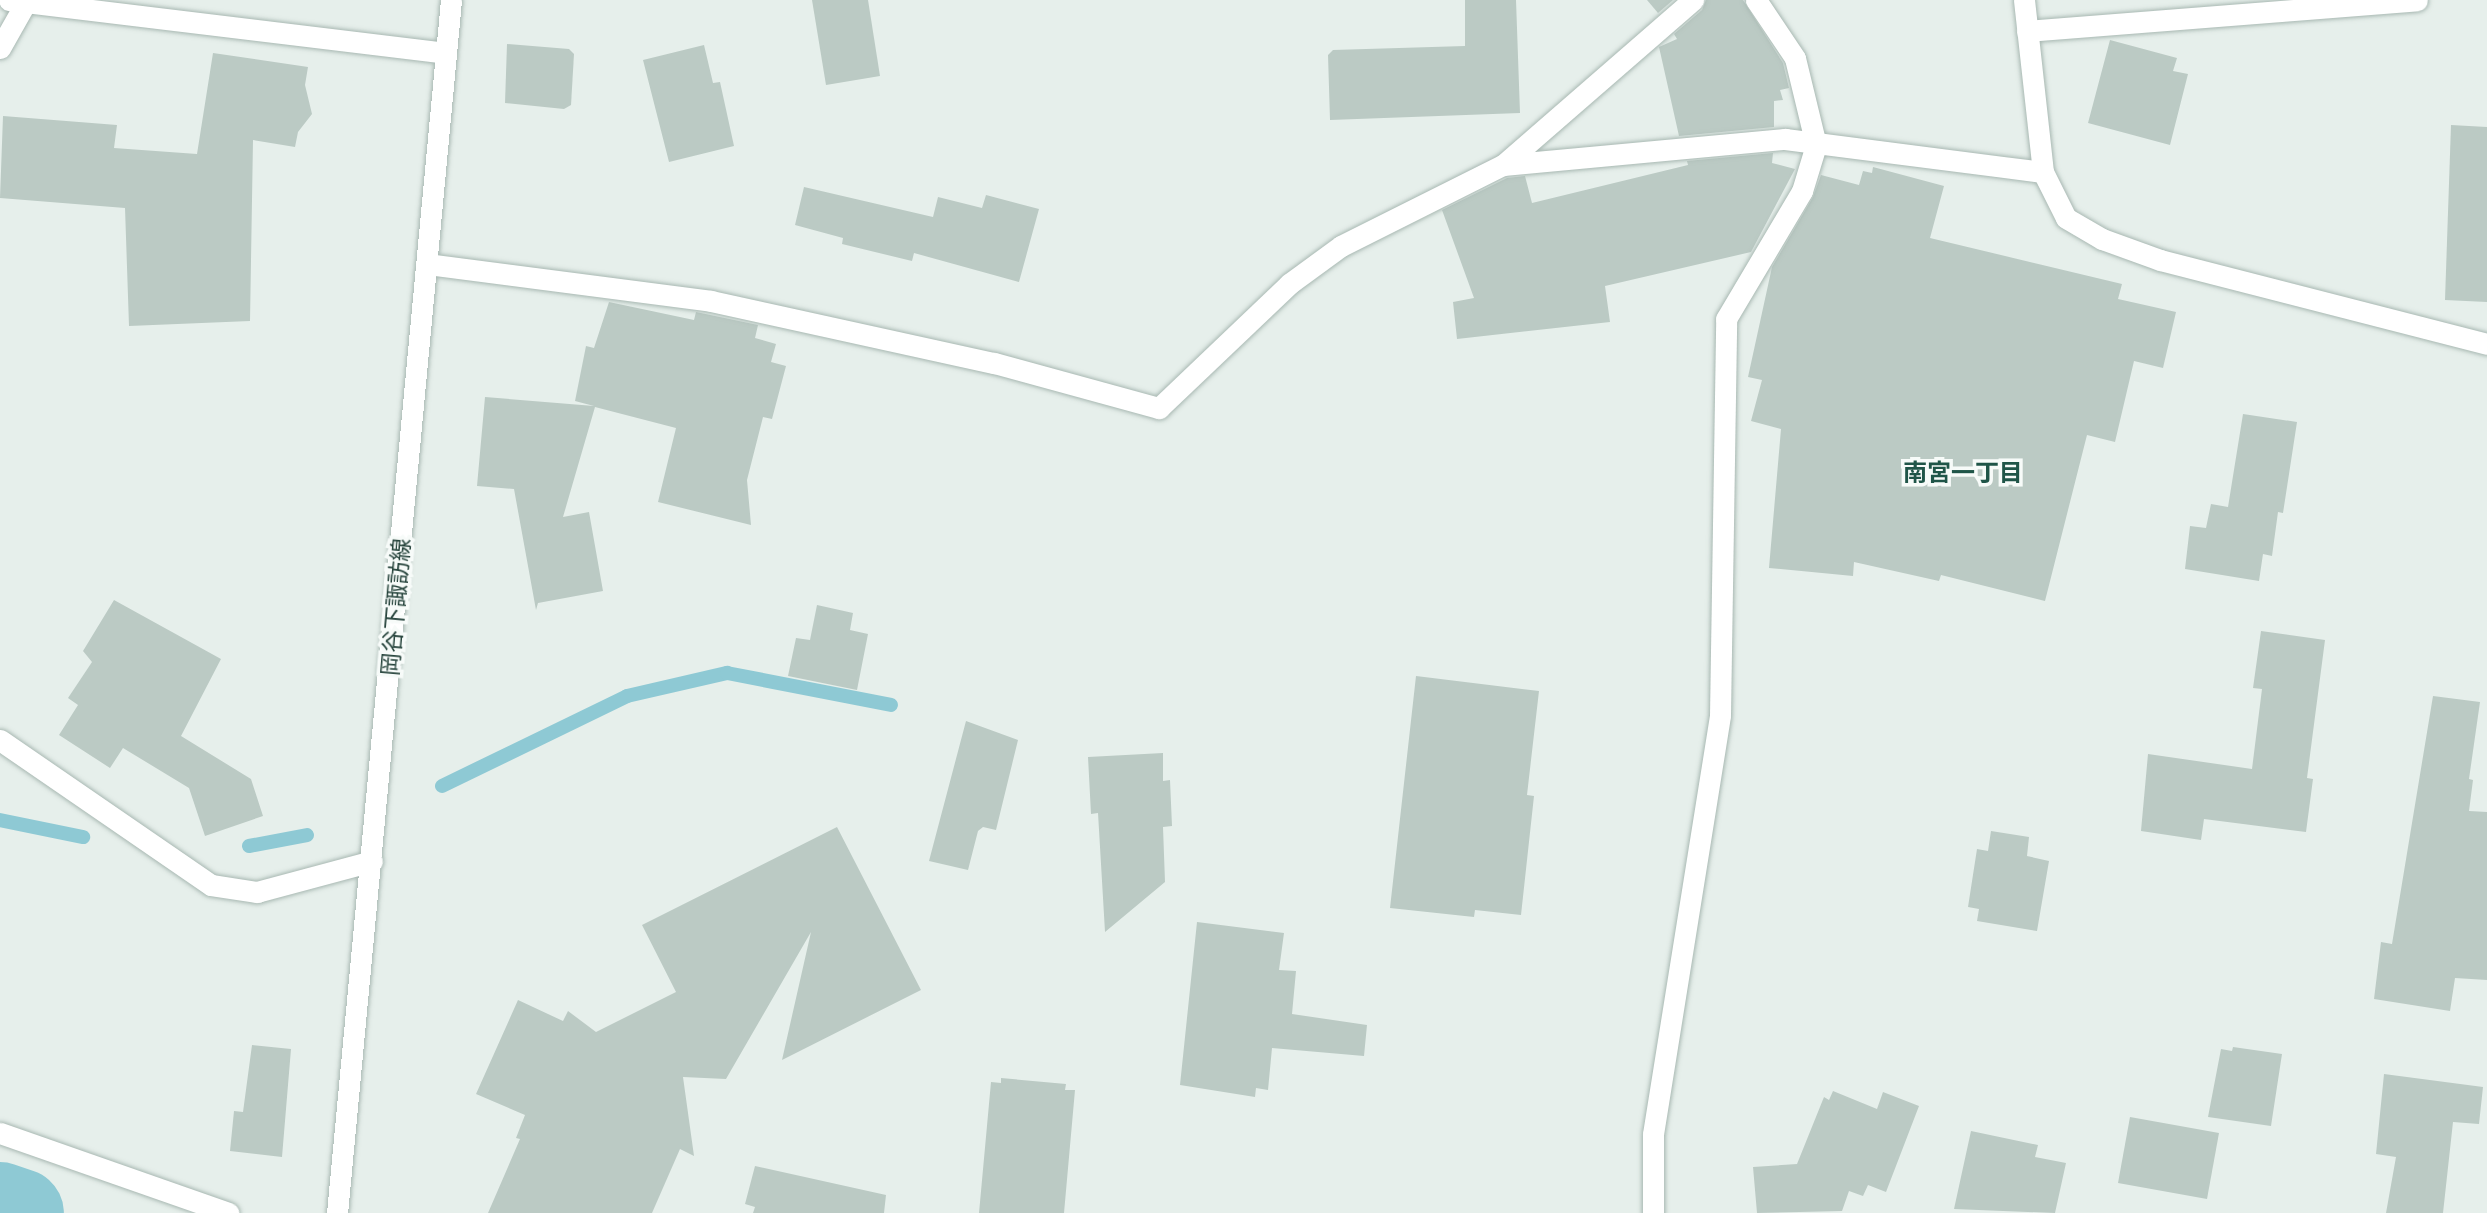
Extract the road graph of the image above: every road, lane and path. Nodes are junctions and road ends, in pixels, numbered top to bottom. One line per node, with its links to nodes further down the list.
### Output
1 (451, 0): 9 (street, 岡谷下諏訪線)
2 (1693, 0): 11 (street)
3 (1756, 0): 10 (street)
4 (2024, 0): 7 (street)
5 (2417, 0): 7 (street)
6 (18, 1): 8 (street); 9 (street)
7 (2027, 31): 12 (street)
8 (0, 48)
9 (446, 53): 13 (street, 岡谷下諏訪線)
10 (1816, 145): 11 (street); 12 (street); 20 (street)
11 (1503, 165): 13 (street)
12 (2043, 172): 14 (street)
13 (427, 264): 16 (street, 岡谷下諏訪線)
14 (2487, 344)
15 (0, 740): 16 (street)
16 (372, 861): 19 (street, 岡谷下諏訪線)
17 (0, 1133): 18 (street)
18 (228, 1213)
19 (337, 1213)
20 (1653, 1213)

